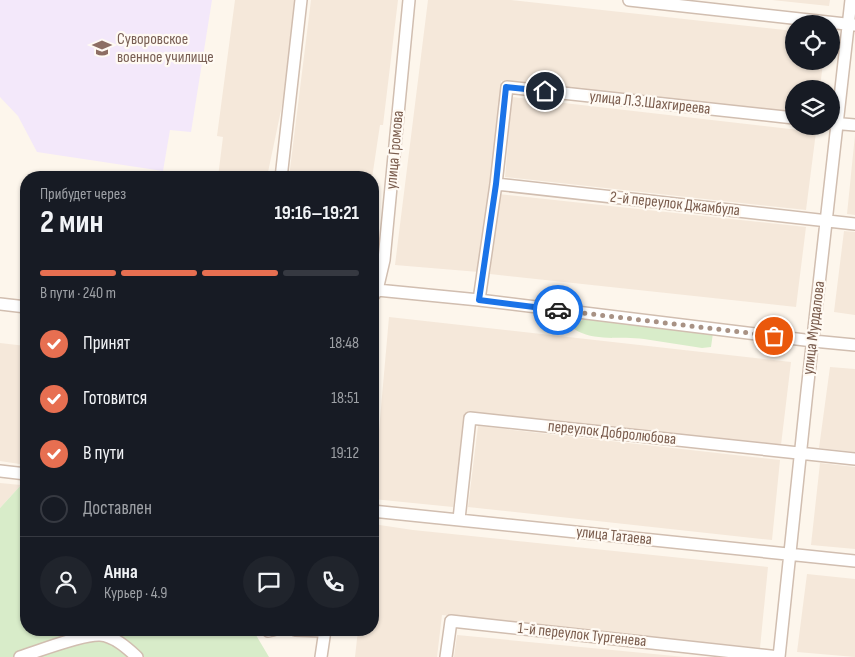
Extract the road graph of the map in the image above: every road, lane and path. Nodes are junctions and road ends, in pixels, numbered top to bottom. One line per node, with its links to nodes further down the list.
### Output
1 (301, 0): 13 (street)
2 (409, 0): 17 (street, улица Громова)
3 (629, 0): 6 (street)
4 (740, 0): 6 (street)
5 (851, 0): 7 (street, улица Мурдалова)
6 (738, 12): 7 (street)
7 (852, 25): 8 (street, улица Мурдалова)
8 (840, 90)
9 (785, 117): 14 (street, улица Л.З.Шахгиреева)
10 (840, 124): 11 (street)
11 (855, 125)
12 (833, 135): 15 (street, улица Мурдалова)
13 (282, 171)
14 (496, 184): 15 (street, 2-й переулок Джамбула); 19 (street)
15 (827, 221): 16 (street, 2-й переулок Джамбула); 22 (street, улица Мурдалова)
16 (855, 224)
17 (379, 276)
18 (379, 293): 19 (street)
19 (479, 300): 22 (street)
20 (0, 304): 21 (street)
21 (20, 306)
22 (813, 341): 23 (street); 24 (street, улица Мурдалова)
23 (855, 345)
24 (800, 453): 25 (street, переулок Добролюбова); 29 (street, переулок Добролюбова); 30 (street, улица Мурдалова)
25 (855, 459)
26 (0, 471): 27 (street)
27 (20, 473)
28 (379, 512): 29 (street, улица Татаева)
29 (459, 520): 30 (street, улица Татаева)
30 (790, 554): 31 (street, улица Татаева); 39 (street, улица Мурдалова)
31 (855, 561)
32 (95, 636): 35 (street)
33 (104, 636): 36 (street)
34 (324, 636): 37 (street)
35 (20, 657)
36 (137, 657)
37 (321, 657)
38 (446, 657): 39 (street, 1-й переулок Тургенева)
39 (779, 657)

